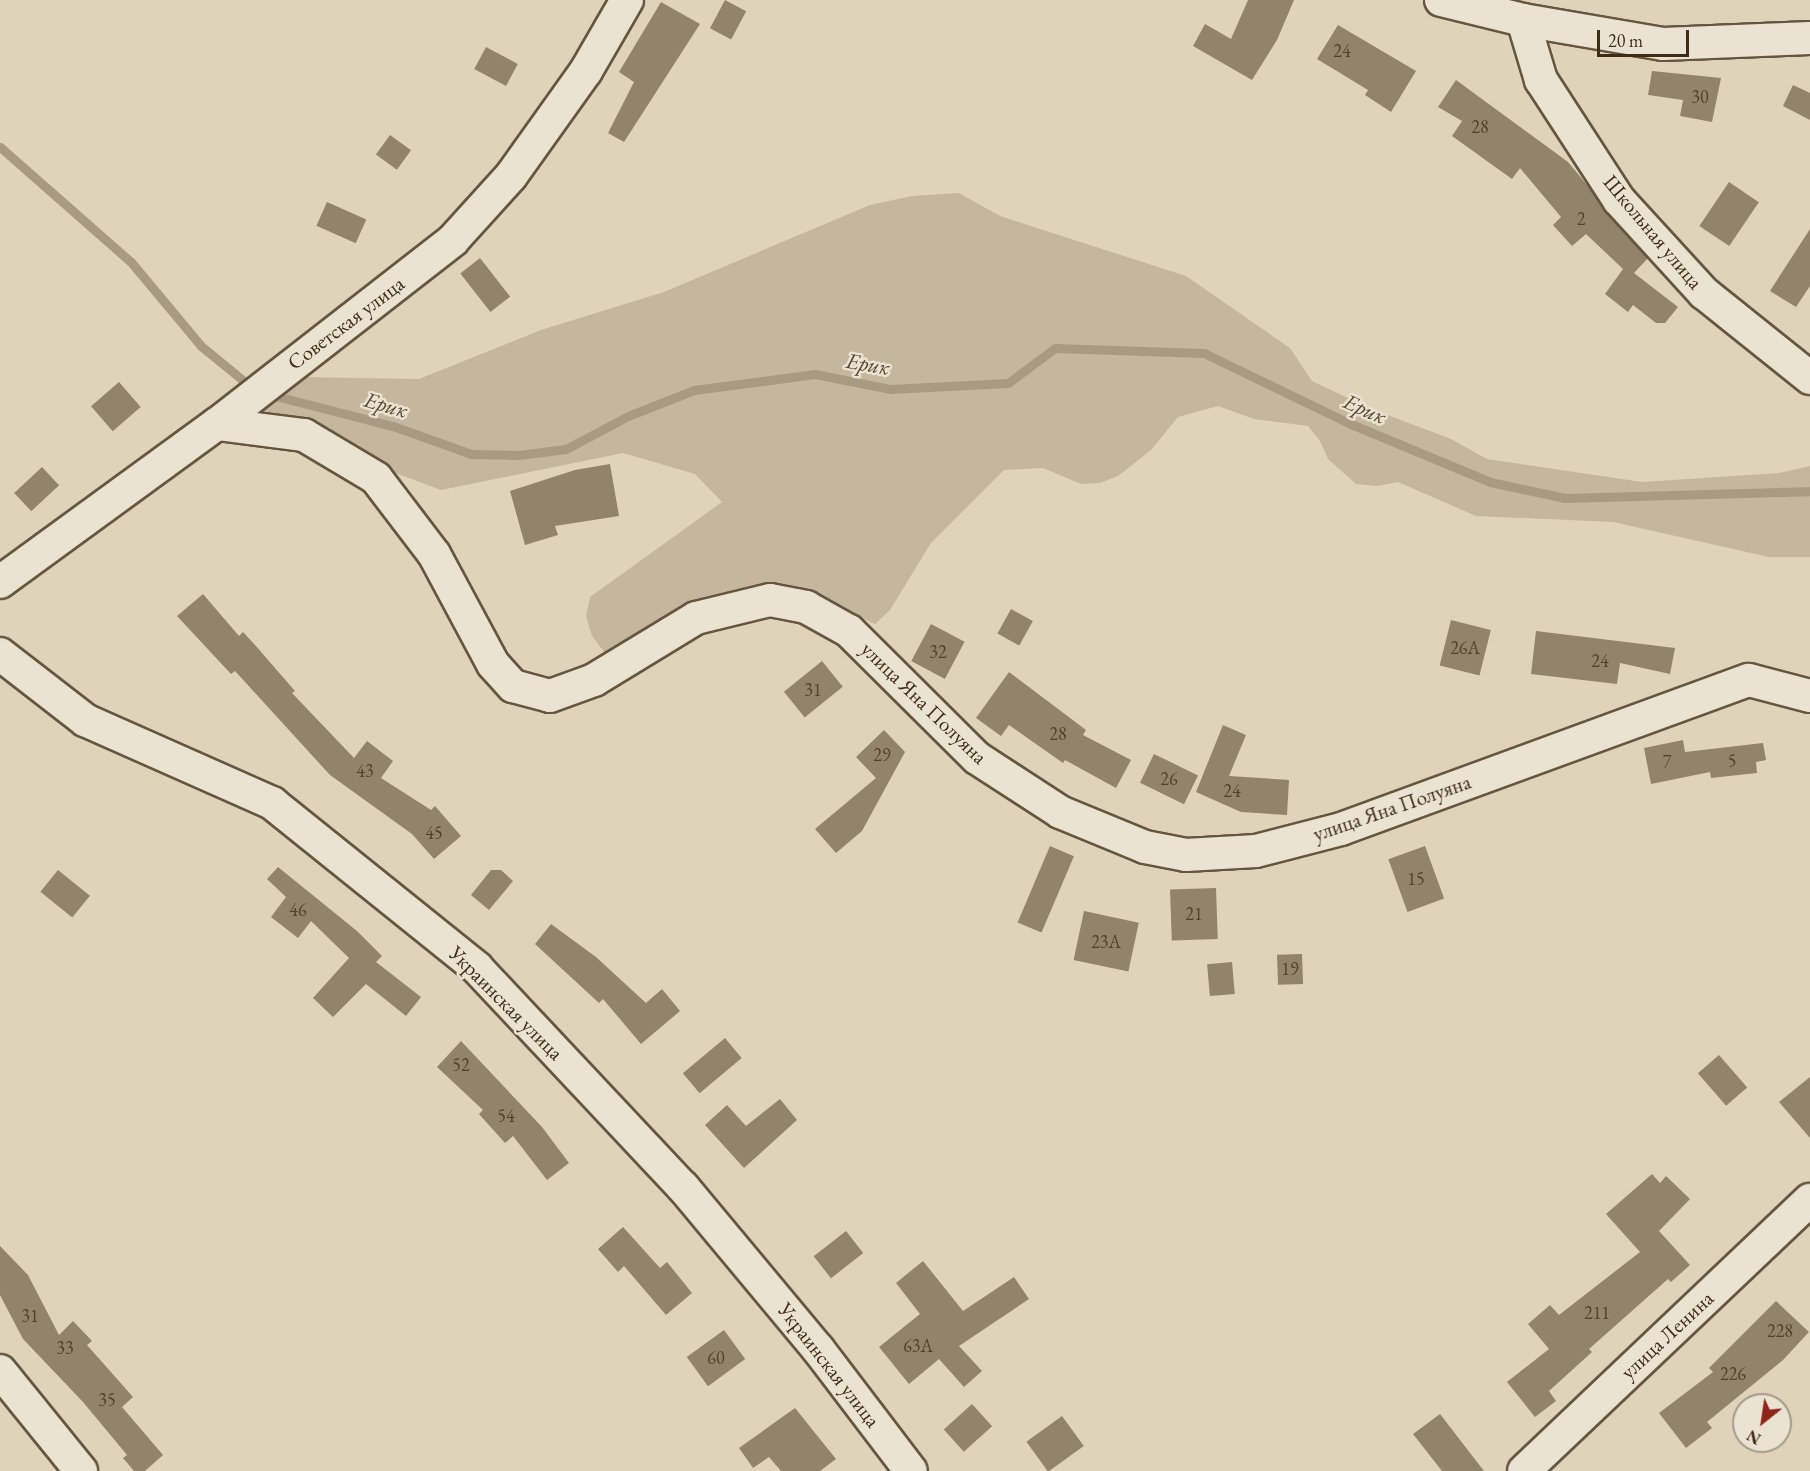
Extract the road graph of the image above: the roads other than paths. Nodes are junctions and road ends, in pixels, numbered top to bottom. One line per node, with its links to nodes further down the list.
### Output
1 (627, 0): 6 (street, Советская улица)
2 (1441, 0): 3 (street)
3 (1523, 20): 4 (street); 5 (street, Школьная улица)
4 (1810, 38)
5 (1810, 378)
6 (217, 424): 7 (street, Советская улица); 9 (street, улица Яна Полуяна)
7 (0, 582)
8 (0, 654): 13 (street, Украинская улица)
9 (1810, 696)
10 (1810, 1200): 14 (street, улица Ленина)
11 (0, 1371): 12 (street)
12 (81, 1471)
13 (911, 1471)
14 (1524, 1471)

